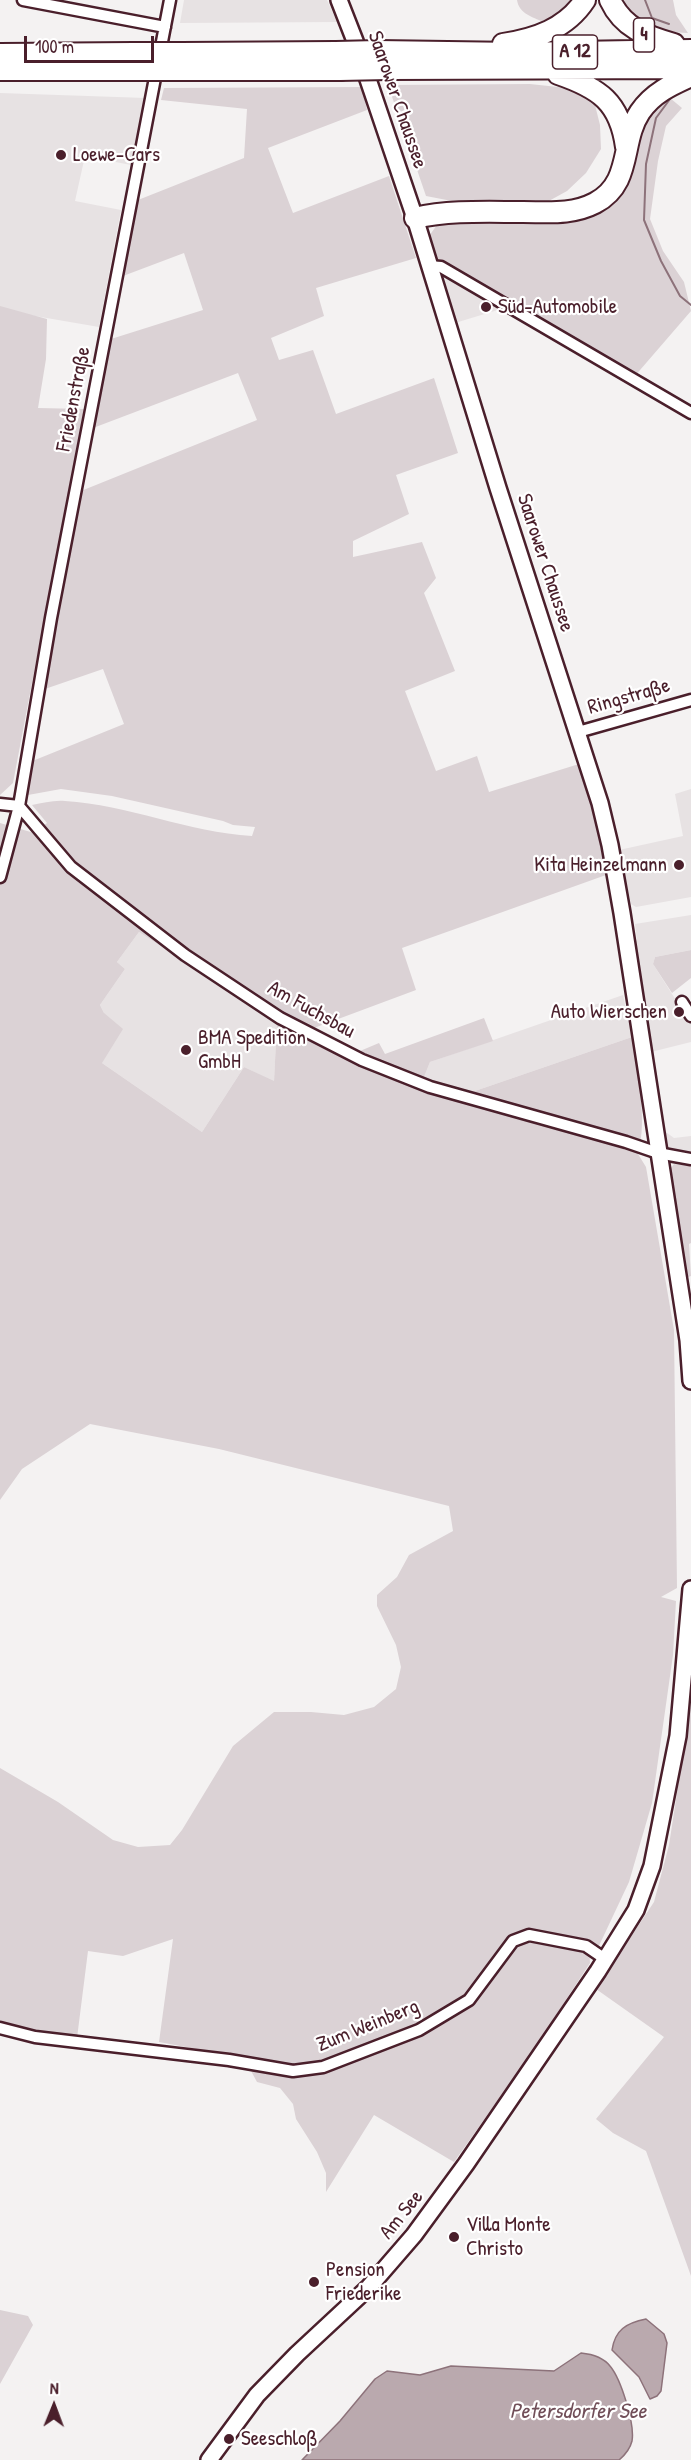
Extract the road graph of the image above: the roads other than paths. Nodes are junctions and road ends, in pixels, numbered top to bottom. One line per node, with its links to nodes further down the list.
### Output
1 (23, 0): 6 (street)
2 (170, 0): 6 (street, Friedenstraße)
3 (339, 0): 17 (main road, Saarower Chaussee)
4 (585, 0): 8 (highway)
5 (610, 0): 7 (highway, 4)
6 (165, 27): 23 (street, Friedenstraße)
7 (691, 50): 8 (highway, A 12)
8 (459, 52): 11 (highway, A 12, bridge)
9 (0, 54): 10 (highway, A 12)
10 (134, 61): 11 (highway, A 12, bridge); 13 (highway, A 12)
11 (338, 61): 14 (highway, A 12, bridge)
12 (691, 68): 14 (highway, A 12)
13 (0, 70)
14 (522, 70): 16 (highway)
15 (691, 76): 16 (highway)
16 (627, 150): 17 (highway)
17 (415, 218): 18 (main road, Saarower Chaussee)
18 (428, 266): 19 (street); 21 (main road, Saarower Chaussee)
19 (691, 413)
20 (691, 700): 21 (street, Ringstraße)
21 (578, 732): 27 (main road, Saarower Chaussee)
22 (0, 804): 23 (street)
23 (19, 806): 24 (street, Friedenstraße); 27 (street, Am Fuchsbau)
24 (0, 877)
25 (682, 1002): 26 (street)
26 (691, 1016)
27 (658, 1153): 28 (street, Am Fuchsbau); 29 (main road, Saarower Chaussee)
28 (691, 1159)
29 (691, 1381)
30 (691, 1589): 31 (main road, Am See)
31 (601, 1965): 32 (street, Zum Weinberg); 33 (main road, Am See)
32 (0, 2028)
33 (209, 2460)

